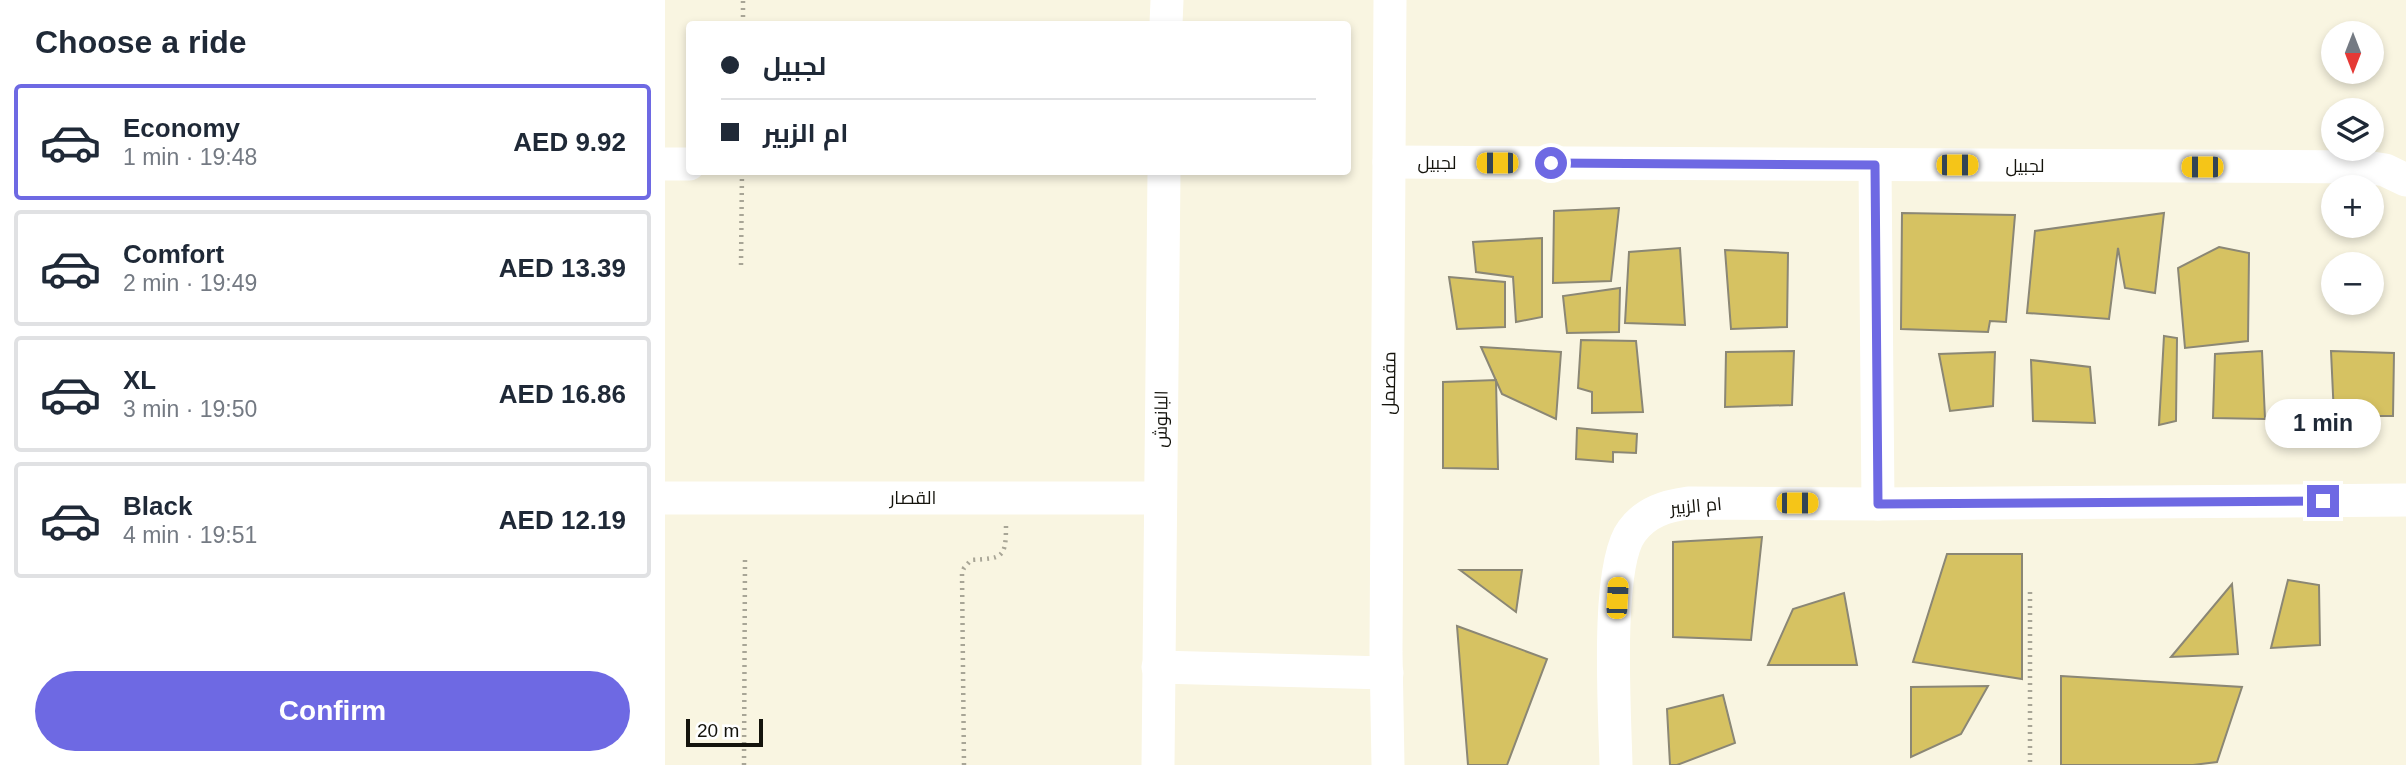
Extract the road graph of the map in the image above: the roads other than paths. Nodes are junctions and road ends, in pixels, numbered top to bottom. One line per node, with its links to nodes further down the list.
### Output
1 (1167, 0): 3 (street)
2 (1390, 0): 4 (street, مقصمل)
3 (1166, 21)
4 (1389, 162): 7 (street, لجبيل); 15 (street, مقصمل)
5 (665, 164): 6 (street)
6 (686, 164)
7 (1875, 165): 9 (street, لجبيل); 13 (street)
8 (1164, 175): 11 (street, البانوش)
9 (2406, 180)
10 (665, 498): 11 (street, القصار)
11 (1160, 498): 14 (street, البانوش)
12 (2406, 500): 13 (street, ام الزبير)
13 (1878, 504): 18 (street, ام الزبير)
14 (1158, 667): 15 (street); 16 (street, البانوش)
15 (1387, 673): 17 (street, مقصمل)
16 (1158, 765)
17 (1388, 765)
18 (1616, 765)

